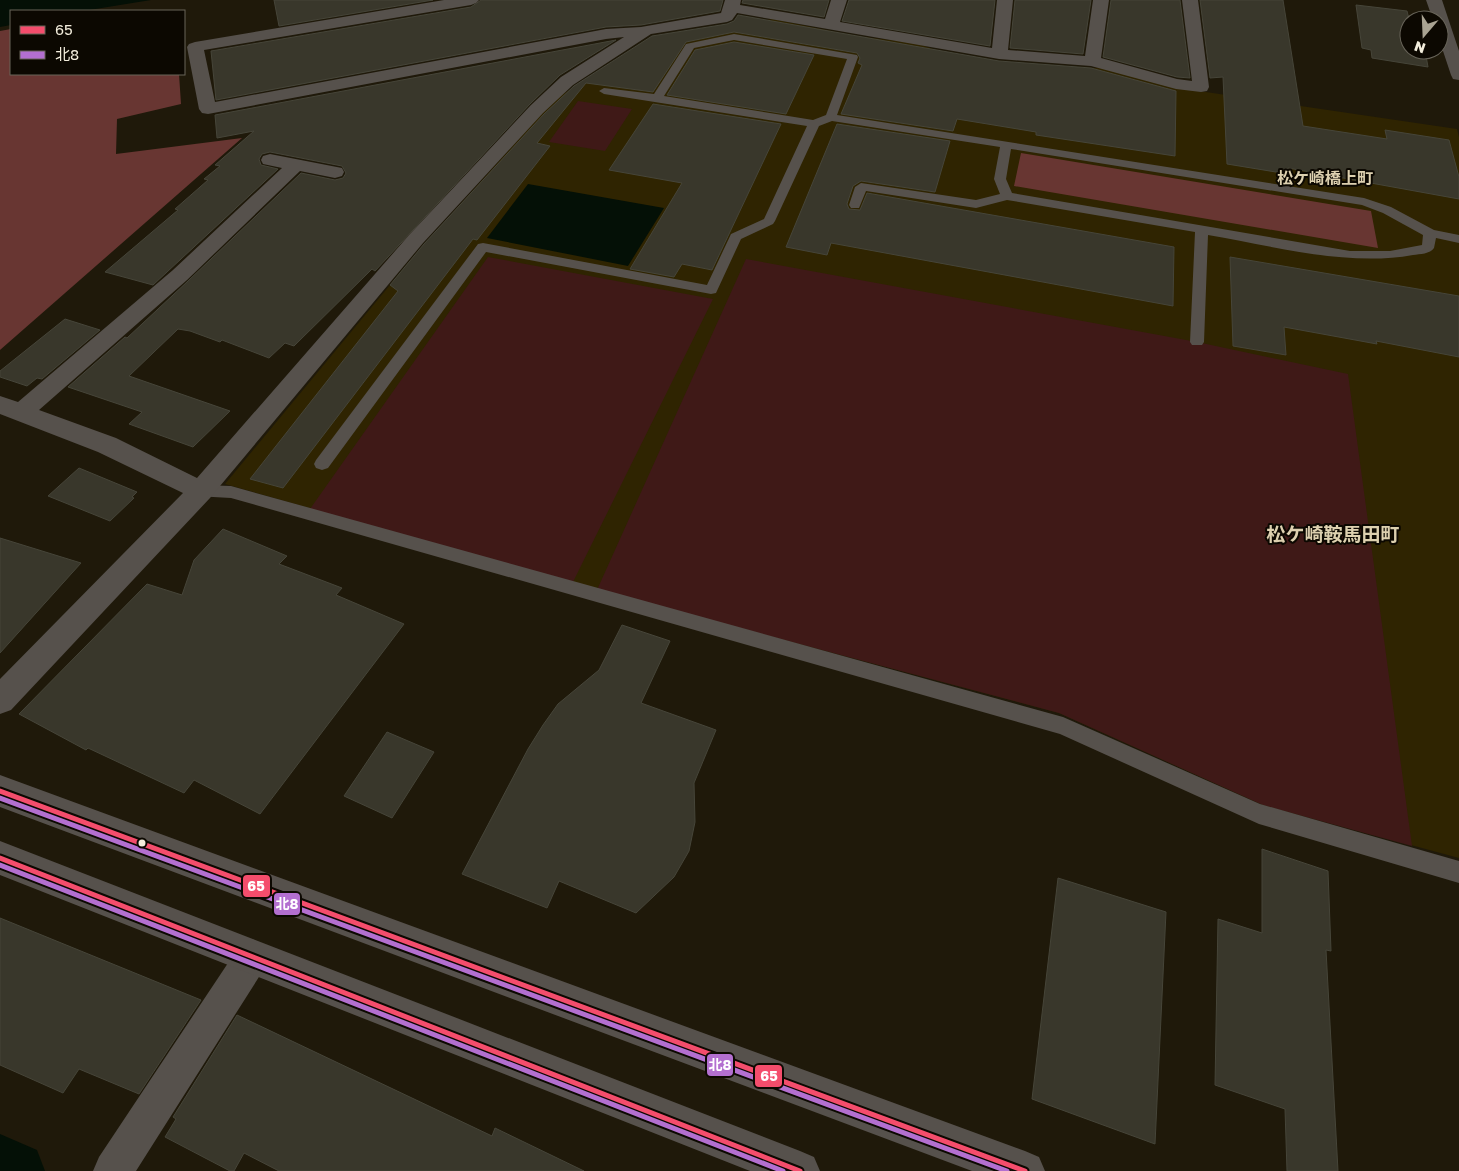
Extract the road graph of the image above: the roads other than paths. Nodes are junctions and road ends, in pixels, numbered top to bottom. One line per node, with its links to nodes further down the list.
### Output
1 (471, 0): 9 (street)
2 (839, 0): 8 (street)
3 (1004, 0): 11 (street)
4 (1101, 0): 12 (street)
5 (1190, 0): 12 (street)
6 (1434, 0): 13 (street)
7 (731, 8): 8 (street); 9 (street); 10 (lane)
8 (832, 24): 11 (street)
9 (646, 30): 30 (street)
10 (734, 38): 15 (lane); 16 (lane)
11 (999, 54): 12 (street)
12 (1092, 61)
13 (1459, 75)
14 (604, 91): 15 (lane)
15 (657, 98): 17 (lane)
16 (831, 117): 17 (lane); 18 (lane)
17 (814, 124): 29 (lane)
18 (1006, 145): 22 (lane); 25 (lane)
19 (270, 160): 20 (street)
20 (296, 165): 21 (street); 28 (street)
21 (335, 172)
22 (1008, 196): 23 (lane); 24 (lane)
23 (855, 205)
24 (1202, 229): 25 (lane); 27 (lane)
25 (1430, 233): 26 (lane)
26 (1459, 239)
27 (1197, 342)
28 (11, 409): 30 (street)
29 (322, 464)
30 (201, 491): 31 (street); 34 (lane)
31 (0, 700)
32 (0, 791): 38 (street)
33 (0, 858): 35 (street)
34 (1459, 872)
35 (252, 956): 36 (street); 37 (street)
36 (113, 1171)
37 (800, 1171)
38 (1025, 1171)

